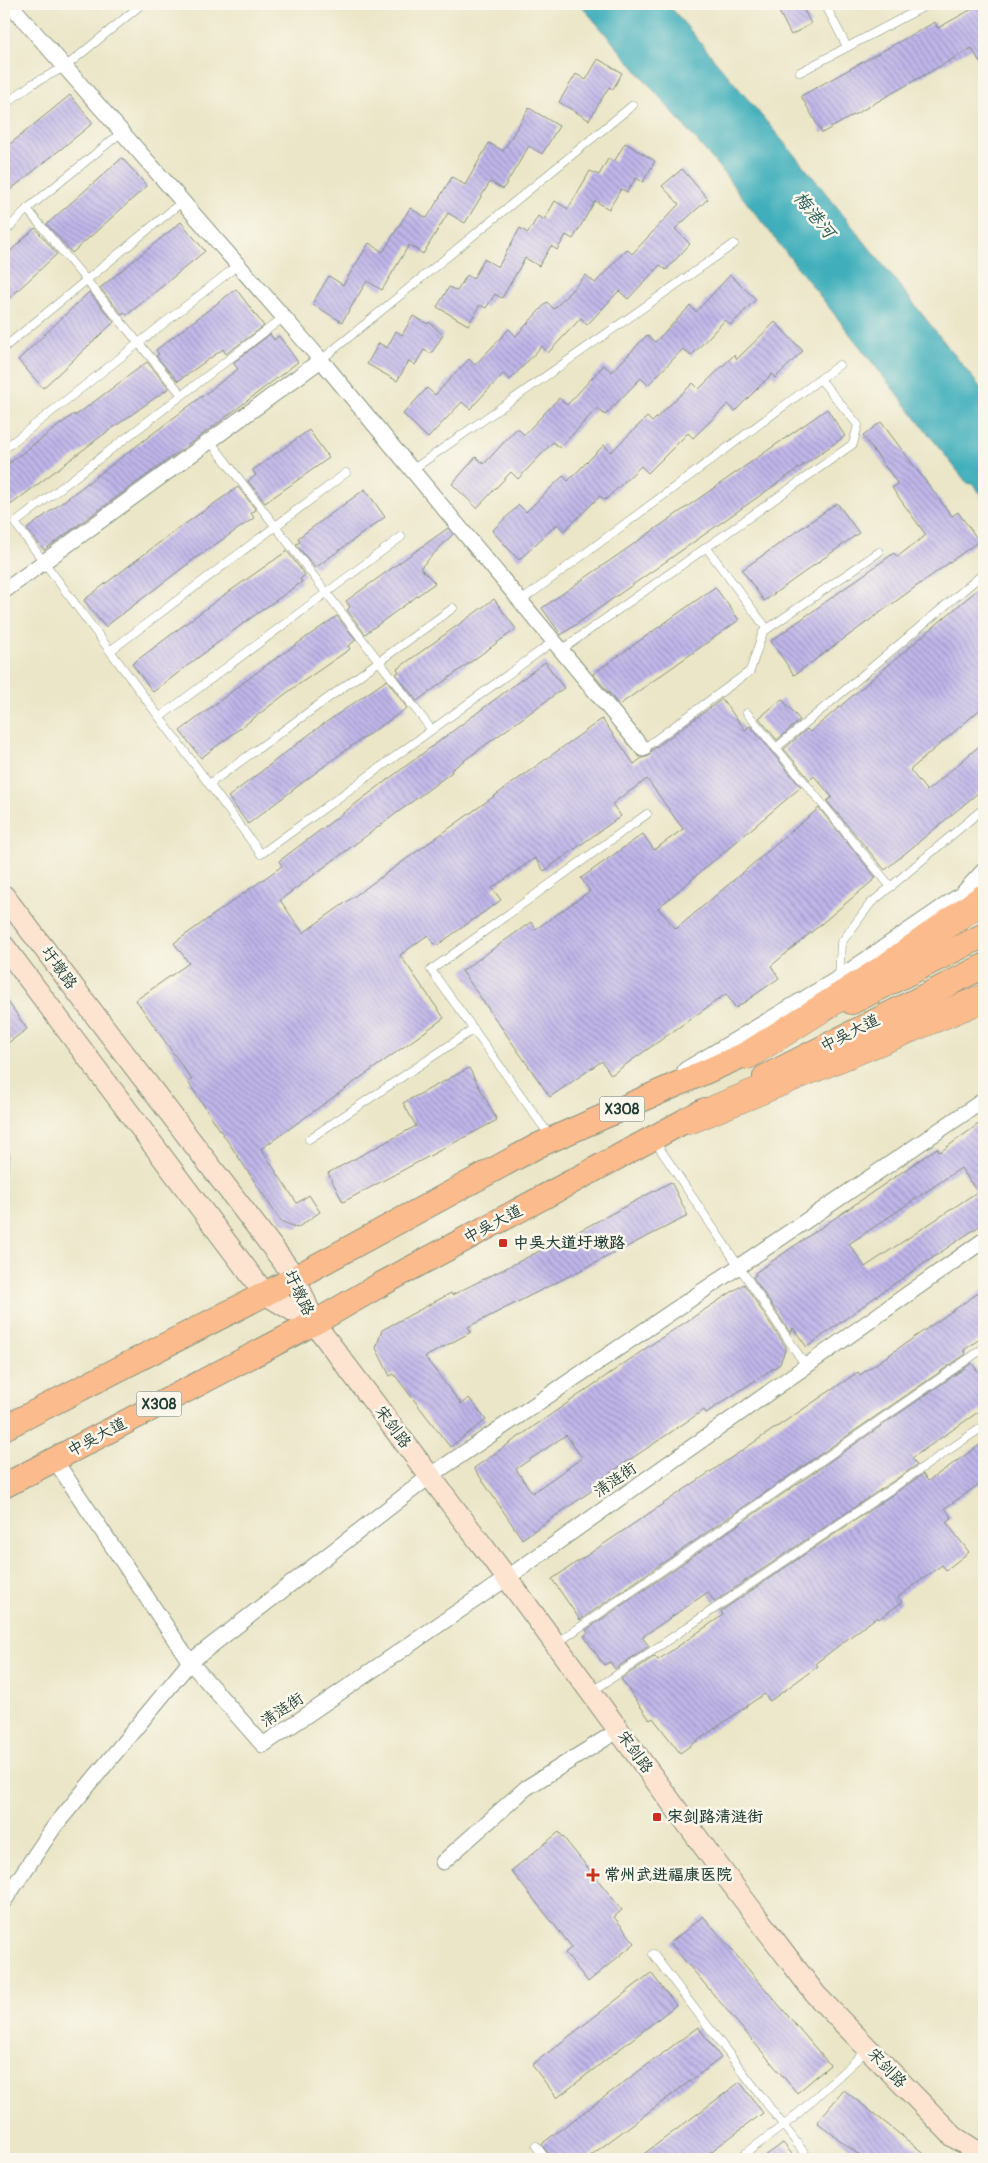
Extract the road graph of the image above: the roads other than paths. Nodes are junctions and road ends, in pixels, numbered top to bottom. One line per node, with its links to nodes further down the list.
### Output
1 (10, 4): 6 (street)
2 (142, 4): 6 (lane)
3 (825, 4): 5 (lane)
4 (929, 4): 5 (lane)
5 (847, 47): 7 (lane)
6 (65, 67): 8 (lane); 10 (street)
7 (800, 72)
8 (4, 105)
9 (633, 105): 20 (lane)
10 (122, 132): 11 (street); 12 (lane)
11 (183, 202): 15 (street); 16 (lane)
12 (27, 209): 13 (lane); 16 (lane)
13 (4, 233)
14 (734, 244): 26 (lane)
15 (238, 264): 17 (street); 18 (lane)
16 (86, 280): 18 (lane); 19 (lane)
17 (284, 317): 20 (street); 23 (lane)
18 (138, 343): 23 (lane); 25 (lane)
19 (6, 346)
20 (321, 360): 24 (street); 26 (street)
21 (839, 365): 22 (lane)
22 (820, 379): 30 (lane); 36 (lane)
23 (182, 396): 32 (lane)
24 (210, 441): 28 (lane); 32 (street)
25 (4, 449)
26 (412, 470): 36 (street)
27 (346, 473): 28 (lane)
28 (275, 526): 35 (lane); 40 (lane)
29 (401, 537): 35 (lane)
30 (706, 548): 38 (lane); 39 (lane)
31 (879, 552): 38 (lane)
32 (44, 562): 34 (street); 40 (lane)
33 (984, 573): 45 (lane)
34 (4, 591)
35 (326, 593): 41 (lane); 43 (lane)
36 (521, 601): 39 (street)
37 (452, 608): 41 (lane)
38 (767, 629): 46 (lane)
39 (557, 645): 44 (lane); 46 (street)
40 (110, 650): 43 (lane)
41 (379, 661): 44 (lane); 47 (lane)
42 (747, 713): 45 (lane)
43 (160, 717): 47 (lane)
44 (431, 729): 47 (lane)
45 (776, 748): 51 (lane)
46 (643, 749)
47 (210, 784)
48 (984, 808): 51 (lane)
49 (647, 814): 59 (lane)
50 (984, 870): 57 (street)
51 (890, 887): 57 (lane)
52 (4, 896): 71 (main road, 圩墩路)
53 (984, 898): 60 (highway)
54 (984, 935): 60 (main road, 中吴大道 / X308)
55 (4, 946): 72 (main road, 圩墩路)
56 (984, 966): 63 (main road, 中吴大道 / X308)
57 (839, 978): 62 (street)
58 (984, 998): 63 (highway)
59 (474, 1029): 65 (lane); 66 (lane)
60 (748, 1055): 62 (main road, 中吴大道 / X308)
61 (984, 1100): 70 (street)
62 (619, 1110): 66 (main road, 中吴大道 / X308)
63 (688, 1120): 64 (main road, 中吴大道 / X308)
64 (653, 1138): 70 (lane); 73 (main road, 中吴大道 / X308)
65 (309, 1139)
66 (553, 1139): 71 (main road, 中吴大道 / X308)
67 (4, 1153): 68 (lane)
68 (4, 1169)
69 (984, 1240): 75 (street, 清涟街)
70 (739, 1266): 75 (lane); 79 (street)
71 (295, 1277): 72 (main road, 中吴大道 / X308); 73 (main road, 圩墩路)
72 (264, 1294): 73 (main road, 圩墩路); 77 (main road, 中吴大道 / X308)
73 (314, 1323): 78 (main road, 中吴大道 / X308); 79 (main road, 宋剑路)
74 (984, 1348): 82 (lane)
75 (806, 1366): 81 (street, 清涟街)
76 (984, 1426): 84 (lane)
77 (4, 1428)
78 (54, 1459): 80 (main road, 中吴大道 / X308); 83 (street)
79 (430, 1476): 81 (main road, 宋剑路); 83 (street)
80 (4, 1486)
81 (506, 1578): 82 (main road, 宋剑路); 83 (street, 清涟街)
82 (555, 1644): 84 (main road, 宋剑路)
83 (190, 1662): 87 (street)
84 (591, 1692): 85 (main road, 宋剑路)
85 (619, 1730): 86 (street); 89 (main road, 宋剑路)
86 (443, 1862)
87 (4, 1901)
88 (653, 1954): 90 (lane)
89 (868, 2049): 90 (lane); 92 (main road, 宋剑路)
90 (783, 2125): 94 (lane); 95 (lane)
91 (536, 2146): 93 (lane)
92 (984, 2156)
93 (546, 2159)
94 (738, 2159)
95 (809, 2159)

